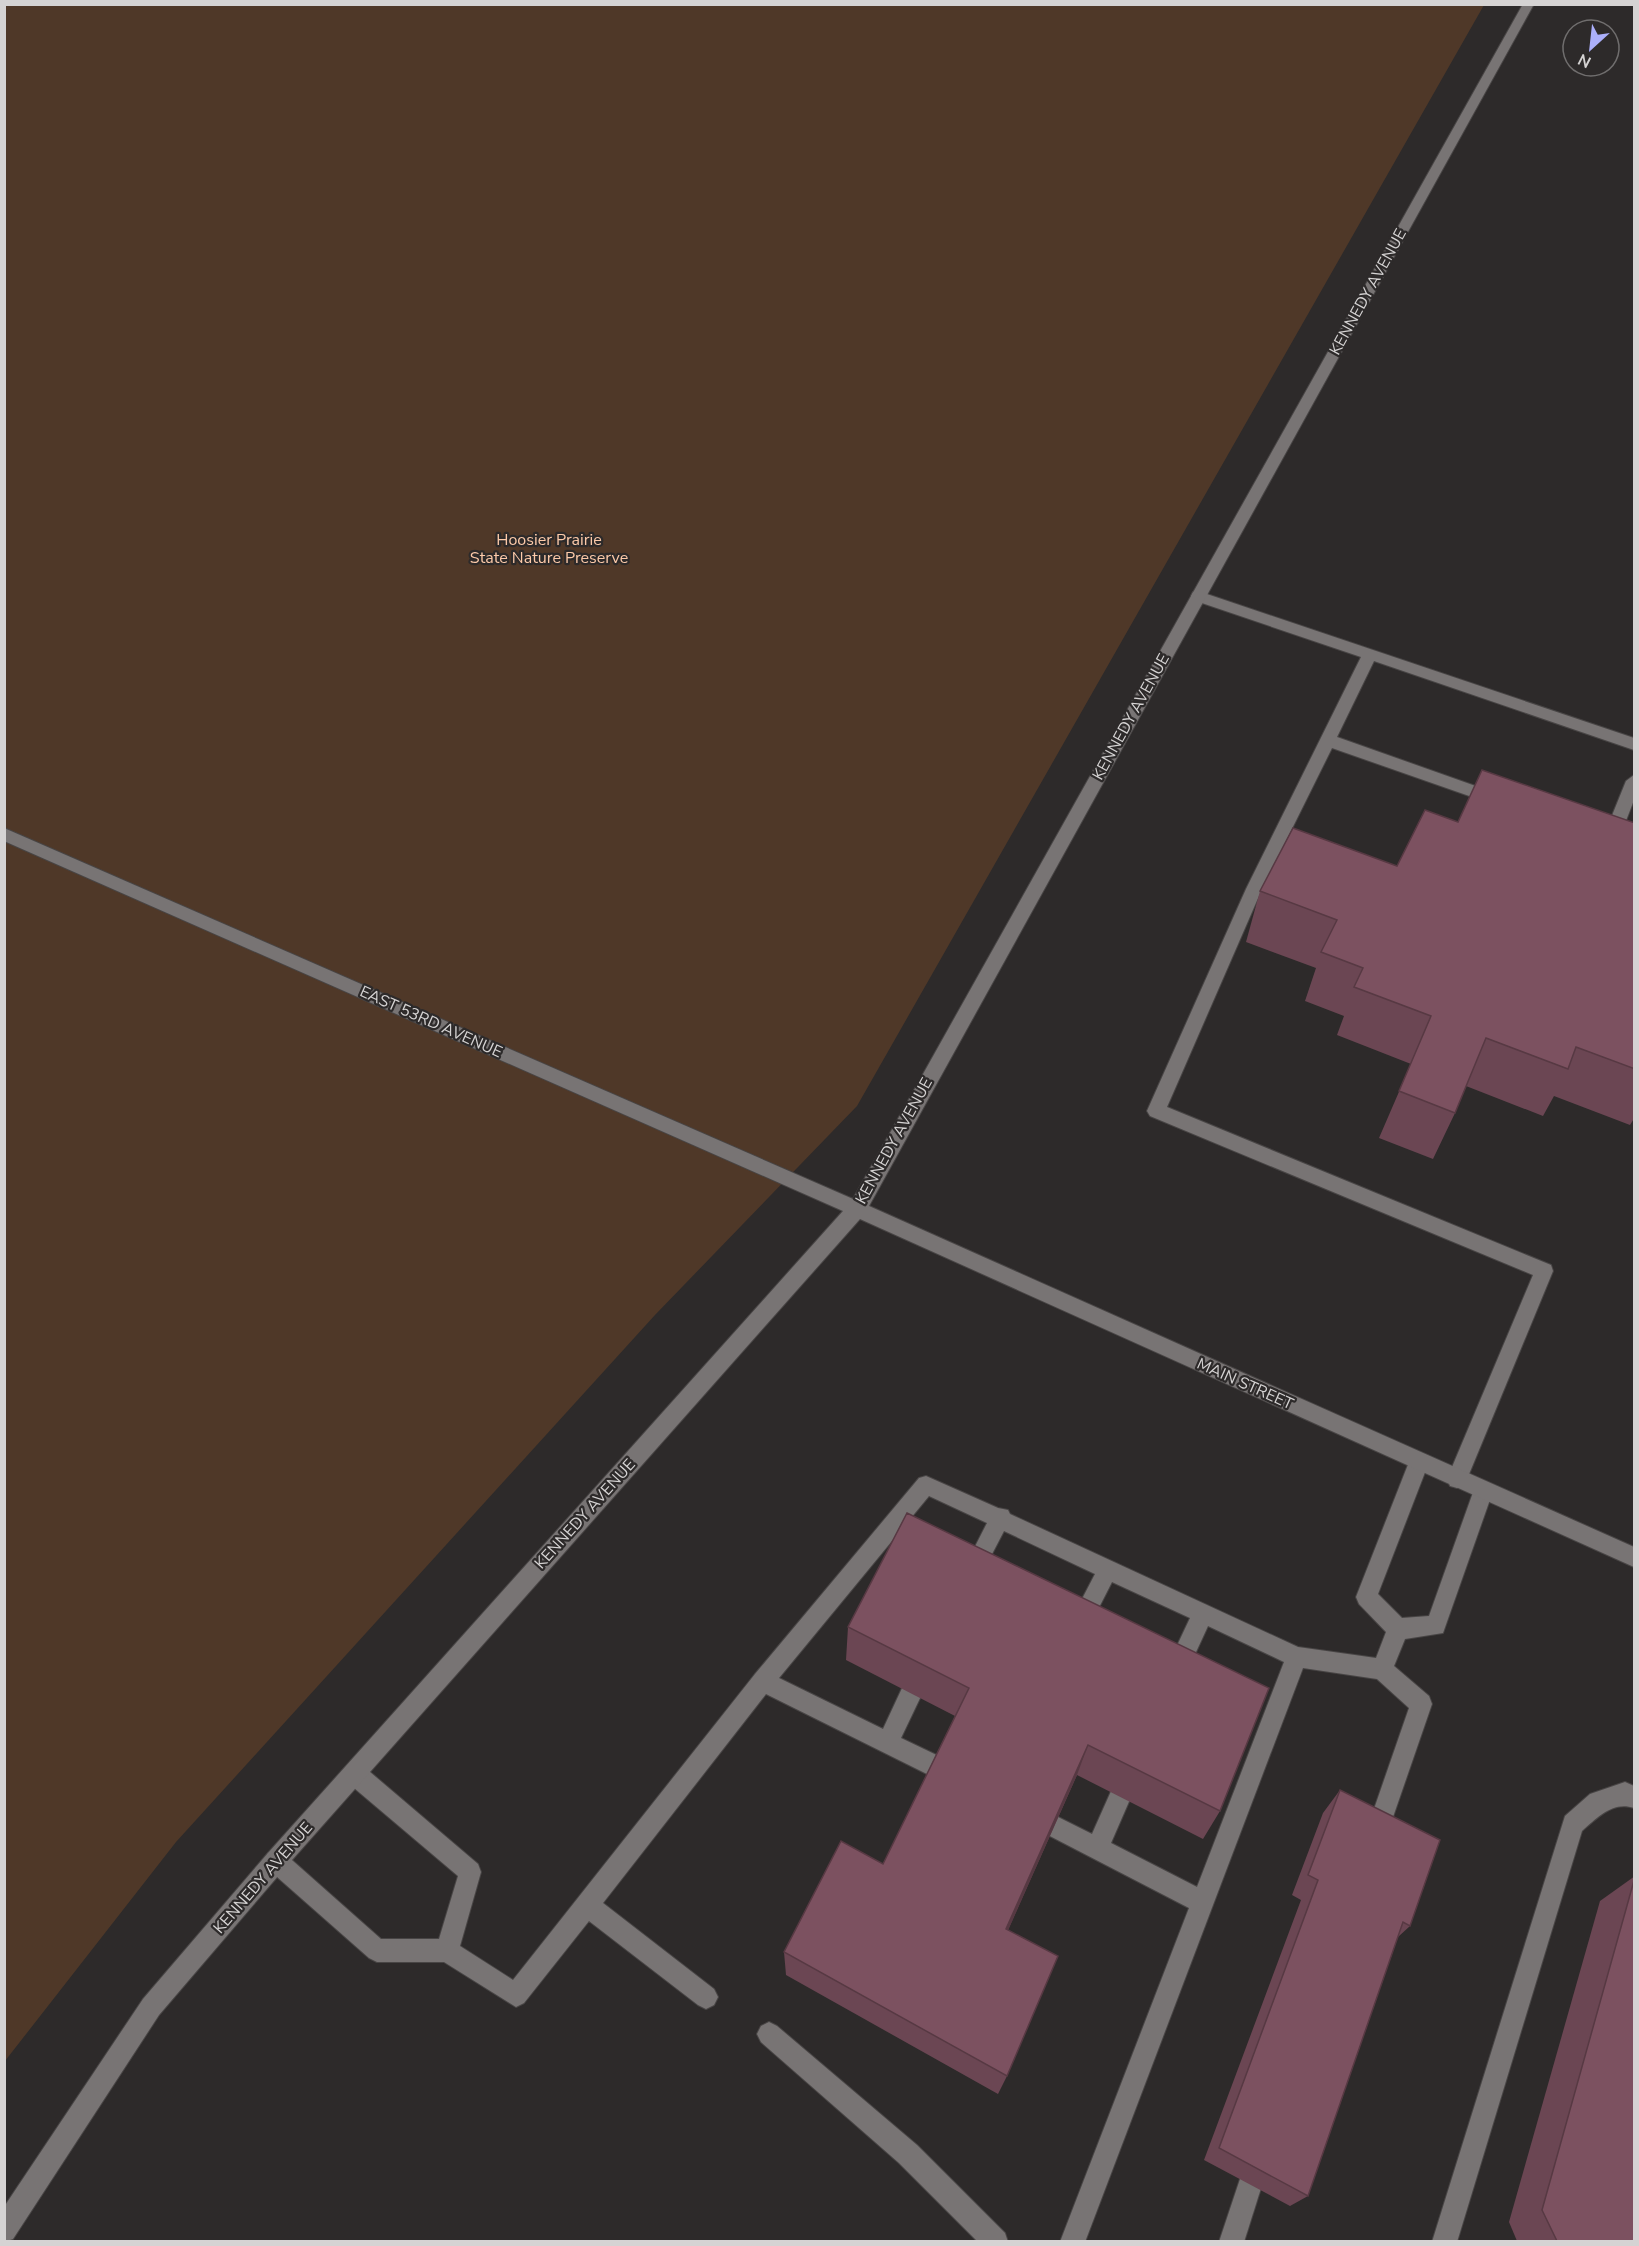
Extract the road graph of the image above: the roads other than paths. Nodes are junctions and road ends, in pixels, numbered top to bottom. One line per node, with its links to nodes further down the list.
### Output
1 (1529, 4): 2 (street, KENNEDY AVENUE)
2 (1198, 596): 3 (street); 10 (street, KENNEDY AVENUE)
3 (1370, 654): 4 (street); 5 (street)
4 (1328, 740): 7 (street); 12 (street)
5 (1635, 744)
6 (1635, 781): 8 (street)
7 (1508, 804)
8 (1588, 831)
9 (4, 834): 10 (street, EAST 53RD AVENUE)
10 (856, 1209): 11 (street, MAIN STREET); 28 (street, KENNEDY AVENUE)
11 (1419, 1462): 12 (street, MAIN STREET); 19 (street)
12 (1457, 1479): 13 (street, MAIN STREET)
13 (1484, 1491): 15 (street, MAIN STREET); 19 (street)
14 (1001, 1518): 16 (street); 17 (street); 23 (street)
15 (1635, 1557)
16 (1108, 1569): 18 (street); 20 (street)
17 (967, 1582)
18 (1203, 1613): 21 (street); 24 (street)
19 (1398, 1629): 22 (street)
20 (1075, 1634)
21 (1297, 1657): 22 (street); 35 (street)
22 (1382, 1669): 32 (street)
23 (762, 1681): 26 (street); 36 (street)
24 (1171, 1682)
25 (911, 1694): 26 (street)
26 (887, 1743): 27 (street)
27 (939, 1768)
28 (355, 1774): 34 (street, KENNEDY AVENUE); 37 (street)
29 (1120, 1797): 33 (street)
30 (1635, 1797): 45 (street)
31 (1054, 1826): 33 (street)
32 (1374, 1839)
33 (1097, 1848): 35 (street)
34 (276, 1861): 37 (street); 41 (street, KENNEDY AVENUE)
35 (1202, 1902): 43 (street)
36 (587, 1905): 37 (street); 38 (street)
37 (447, 1951)
38 (706, 1997)
39 (769, 2034): 42 (street)
40 (1250, 2185): 44 (street)
41 (4, 2230)
42 (996, 2241)
43 (1072, 2241)
44 (1231, 2241)
45 (1444, 2241)

